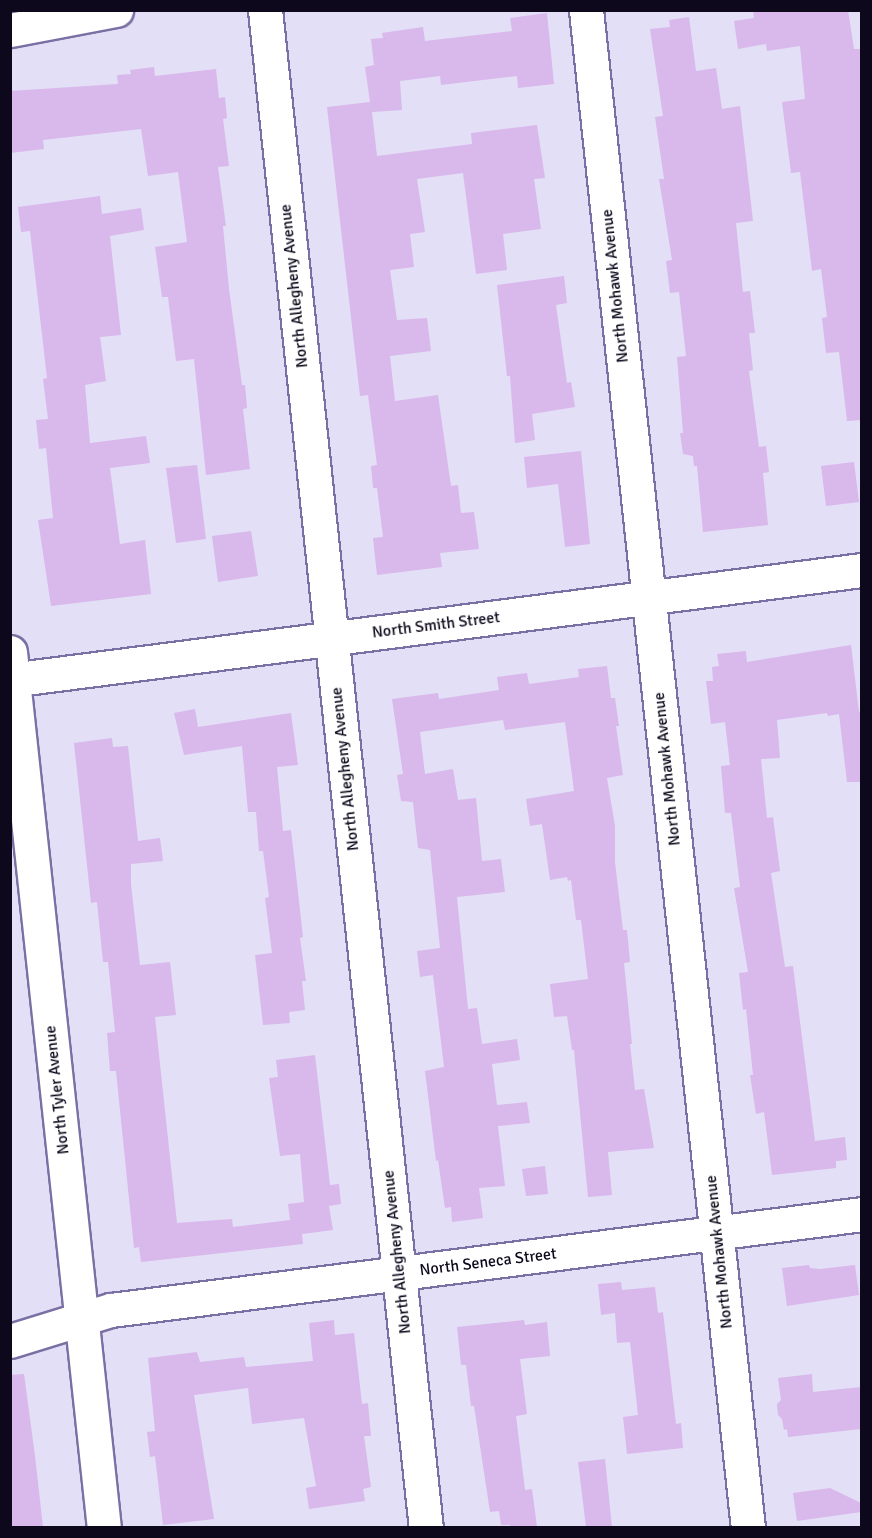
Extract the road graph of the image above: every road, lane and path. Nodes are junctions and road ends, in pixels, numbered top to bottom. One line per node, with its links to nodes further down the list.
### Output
1 (116, 10): 4 (street)
2 (265, 10): 7 (street, North Allegheny Avenue)
3 (586, 10): 6 (street, North Mohawk Avenue)
4 (10, 30)
5 (861, 570): 6 (street, North Smith Street)
6 (649, 598): 7 (street, North Smith Street); 10 (street, North Mohawk Avenue)
7 (332, 638): 8 (street, North Smith Street); 11 (street, North Allegheny Avenue)
8 (11, 670): 12 (street, North Tyler Avenue)
9 (861, 1214): 10 (street, North Seneca Street)
10 (717, 1232): 11 (street, North Seneca Street); 16 (street, North Mohawk Avenue)
11 (399, 1273): 12 (street, North Seneca Street); 15 (street, North Allegheny Avenue)
12 (81, 1319): 13 (street, North Seneca Street); 14 (street, North Tyler Avenue)
13 (10, 1341)
14 (104, 1527)
15 (426, 1527)
16 (748, 1527)

